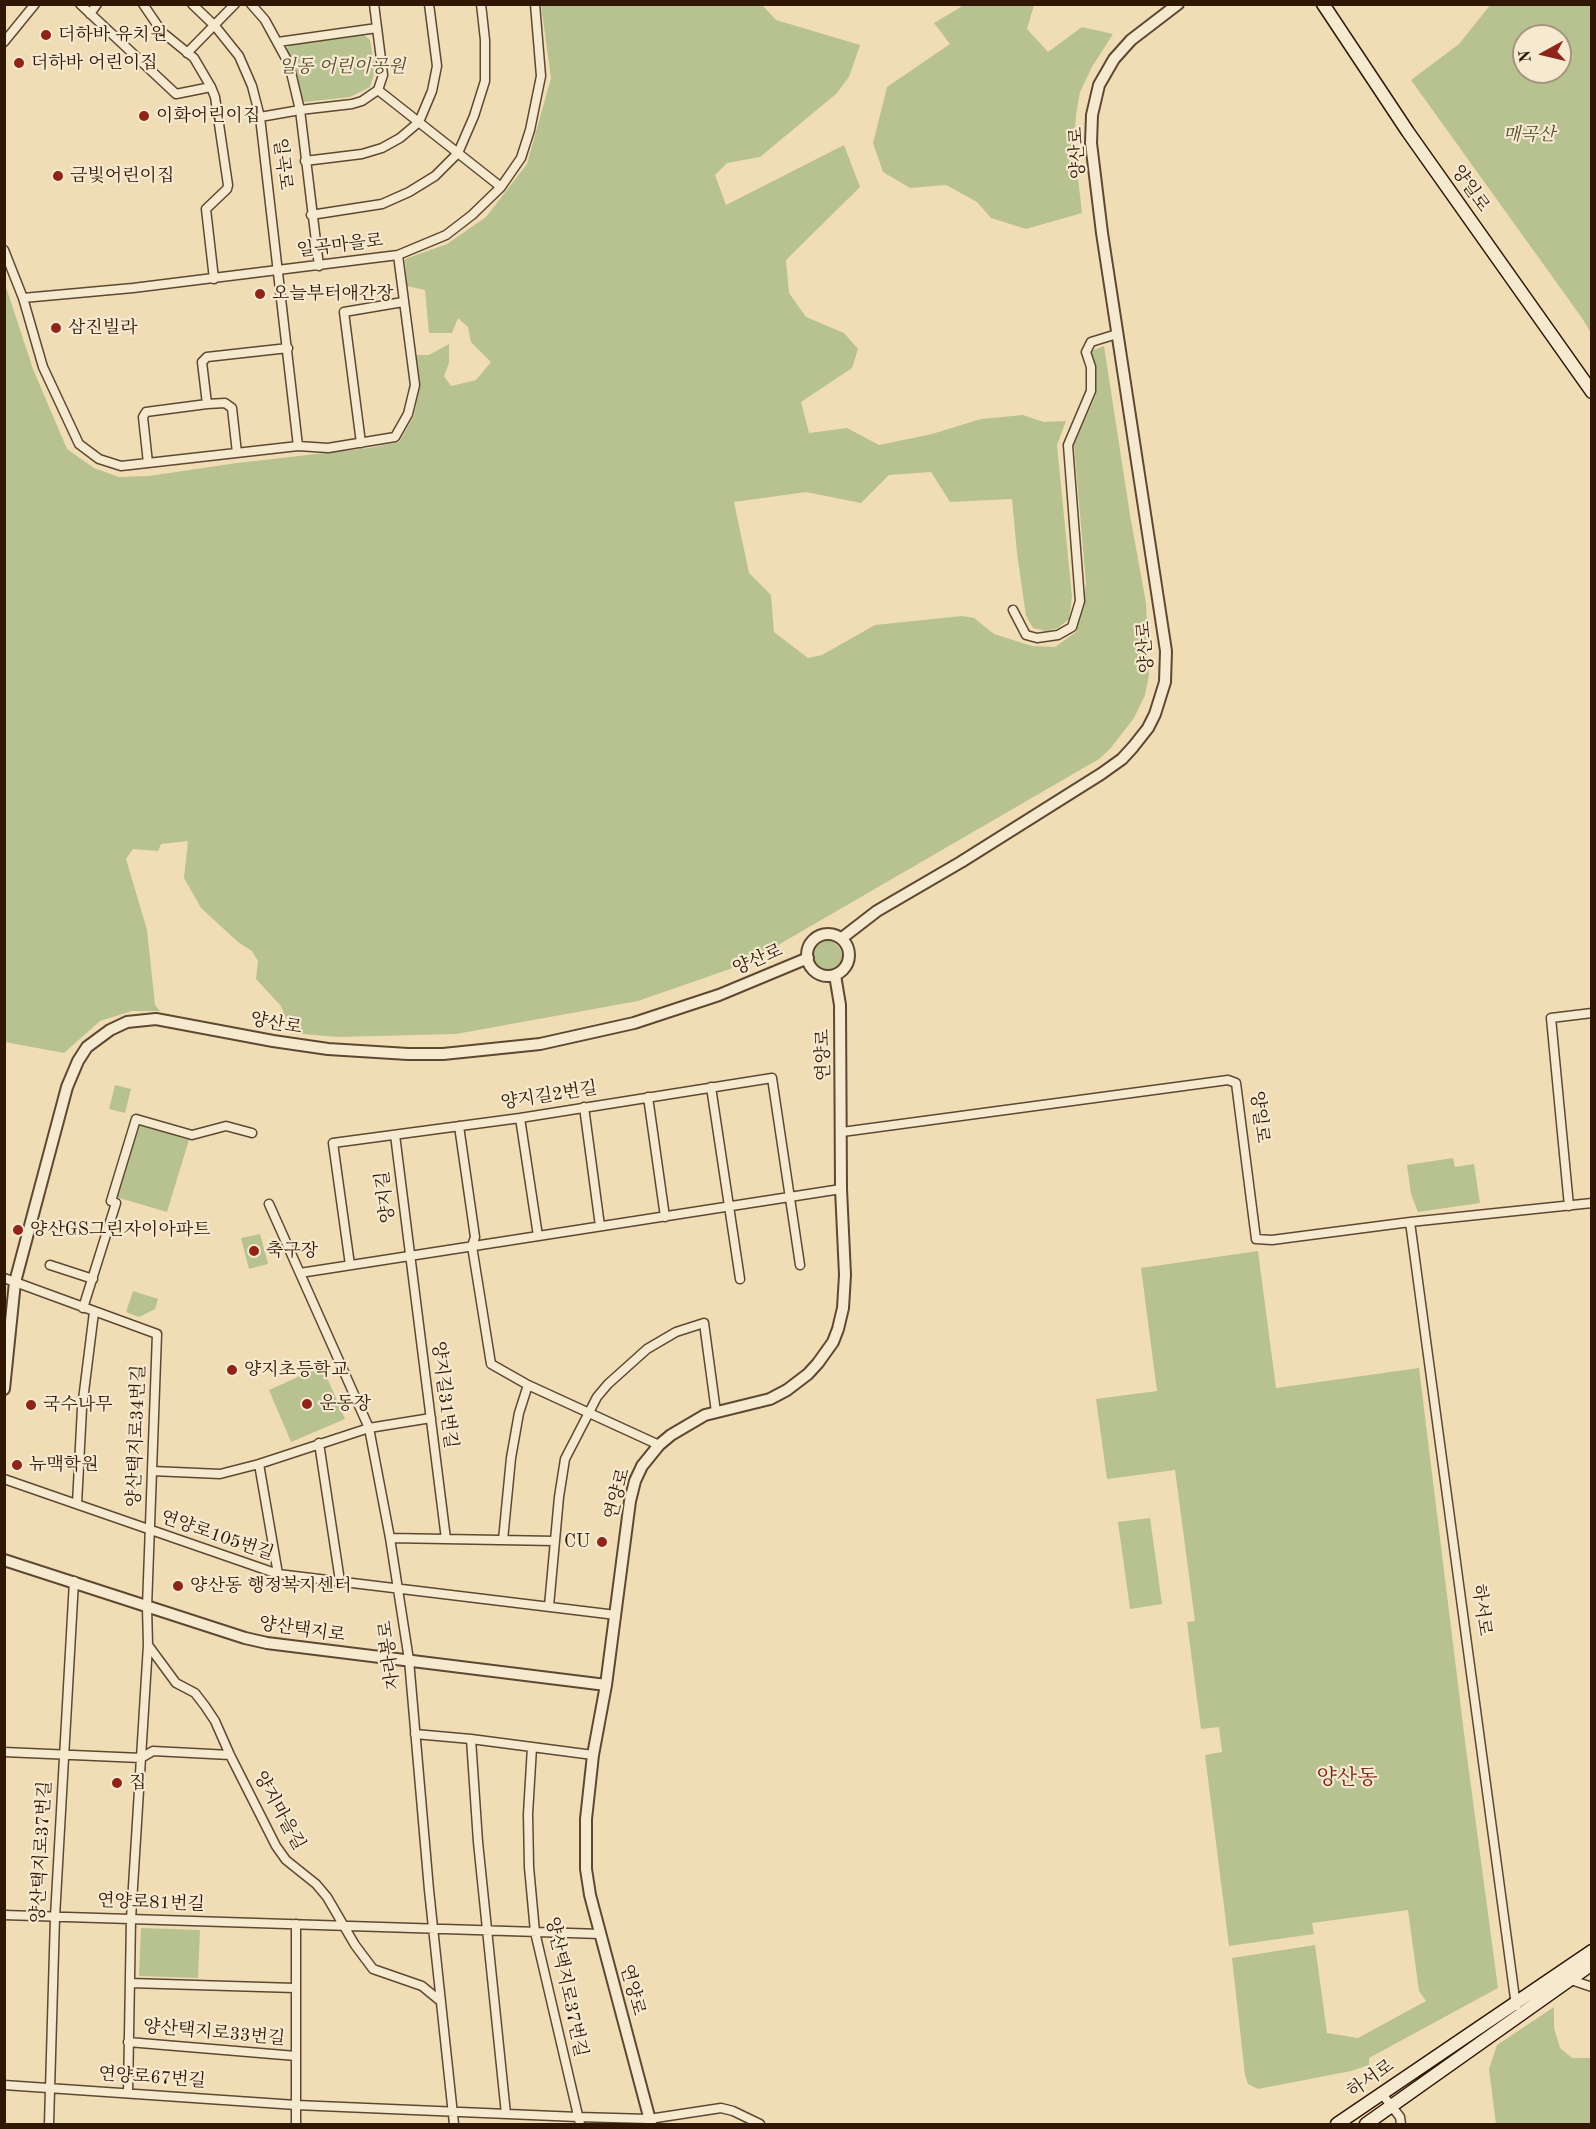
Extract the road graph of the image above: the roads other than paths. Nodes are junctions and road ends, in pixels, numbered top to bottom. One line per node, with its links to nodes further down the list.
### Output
1 (35, 4): 17 (street)
2 (80, 4): 14 (street)
3 (97, 4): 14 (street)
4 (144, 4): 19 (street)
5 (192, 4): 15 (street, 일곡로)
6 (235, 4): 15 (street)
7 (251, 4): 18 (street)
8 (374, 4): 16 (street)
9 (429, 4): 24 (street)
10 (481, 4): 25 (street)
11 (535, 4): 27 (street, 일곡마을로)
12 (1178, 4): 36 (street, 양산로)
13 (1323, 4): 38 (main road, 양일로)
14 (90, 14): 20 (street)
15 (215, 26): 19 (street); 23 (street, 일곡로)
16 (377, 28): 18 (street); 21 (street)
17 (4, 42)
18 (278, 42): 22 (street)
19 (187, 53): 20 (street)
20 (212, 87): 33 (street)
21 (378, 90): 22 (street); 24 (street)
22 (300, 110): 23 (street); 26 (street)
23 (260, 117): 32 (street, 일곡로)
24 (418, 122): 25 (street); 26 (street)
25 (458, 153): 27 (street); 28 (street)
26 (305, 161): 28 (street)
27 (501, 187): 30 (street, 일곡마을로)
28 (311, 215): 31 (street)
29 (4, 250): 34 (street)
30 (399, 255): 31 (street, 일곡마을로); 35 (street)
31 (318, 266): 32 (street, 일곡마을로)
32 (279, 270): 33 (street, 일곡마을로); 37 (street, 일곡로)
33 (214, 279): 34 (street, 일곡마을로)
34 (23, 298): 43 (street)
35 (403, 302): 40 (street); 40 (street)
36 (1117, 334): 44 (street); 45 (street, 양산로)
37 (288, 348): 39 (street); 41 (street, 일곡로)
38 (1592, 392)
39 (207, 404): 42 (street); 43 (street)
40 (361, 443): 41 (street)
41 (298, 446): 42 (street)
42 (237, 453): 43 (street)
43 (148, 463)
44 (1013, 610)
45 (842, 938): 46 (street); 47 (street)
46 (808, 958): 47 (street); 74 (street, 양산로)
47 (835, 975): 54 (street, 연양로)
48 (1592, 1013): 61 (street)
49 (711, 1088): 50 (street, 양지길2번길); 58 (street, 양지길2번길); 62 (street)
50 (648, 1097): 51 (street, 양지길2번길); 63 (street)
51 (584, 1107): 52 (street, 양지길2번길); 65 (street)
52 (520, 1118): 53 (street, 양지길2번길); 66 (street)
53 (459, 1126): 56 (street, 양지길2번길); 67 (street)
54 (842, 1132): 57 (street, 연양로); 64 (street, 양일로)
55 (252, 1133): 73 (street)
56 (395, 1135): 68 (street, 양지길); 71 (street, 양지길2번길)
57 (841, 1190): 58 (street); 81 (street, 연양로)
58 (789, 1198): 62 (street); 69 (street)
59 (1592, 1203): 61 (street, 양일로)
60 (269, 1204): 72 (street, 자라봉로)
61 (1569, 1206): 64 (street, 양일로)
62 (728, 1207): 63 (street); 75 (street)
63 (665, 1216): 65 (street)
64 (1410, 1222): 130 (street, 하서로)
65 (600, 1226): 66 (street)
66 (538, 1236): 67 (street)
67 (472, 1246): 68 (street); 78 (street)
68 (410, 1256): 71 (street); 82 (street, 양지길31번길)
69 (800, 1264)
70 (50, 1265): 73 (street)
71 (350, 1265): 72 (street)
72 (300, 1273): 83 (street, 자라봉로)
73 (93, 1279): 76 (street)
74 (10, 1280): 76 (street, 양산택지로34번길); 79 (street, 양산로)
75 (740, 1280)
76 (83, 1308): 77 (street, 양산택지로34번길)
77 (94, 1312): 87 (street, 양산택지로34번길); 89 (street)
78 (528, 1385): 80 (street); 93 (street)
79 (4, 1389)
80 (589, 1412): 81 (street); 85 (street); 94 (street)
81 (716, 1412): 85 (street, 연양로)
82 (431, 1418): 83 (street); 92 (street, 양지길31번길)
83 (369, 1428): 84 (street); 91 (street, 자라봉로)
84 (319, 1443): 86 (street); 98 (street)
85 (659, 1445): 102 (street, 연양로)
86 (259, 1464): 87 (street); 96 (street, 연양로105번길)
87 (152, 1471): 90 (street, 양산택지로34번길)
88 (4, 1479): 89 (street, 연양로105번길)
89 (77, 1504): 90 (street, 연양로105번길)
90 (150, 1530): 96 (street, 연양로105번길); 100 (street, 양산택지로34번길)
91 (390, 1538): 92 (street); 99 (street, 자라봉로)
92 (447, 1539): 93 (street)
93 (503, 1540): 94 (street)
94 (555, 1541): 101 (street)
95 (4, 1560): 97 (street, 양산택지로)
96 (278, 1574): 98 (street, 연양로105번길)
97 (74, 1581): 100 (street, 양산택지로); 110 (street, 양산택지로37번길)
98 (340, 1581): 99 (street, 연양로105번길)
99 (399, 1590): 101 (street, 연양로105번길); 104 (street, 자라봉로)
100 (147, 1606): 103 (street, 양산택지로33번길); 104 (street, 양산택지로)
101 (549, 1606): 102 (street, 연양로105번길)
102 (616, 1615): 105 (street, 연양로)
103 (148, 1645): 111 (street, 양지마을길); 113 (street, 양산택지로33번길)
104 (409, 1660): 105 (street, 양산택지로); 106 (street, 자라봉로)
105 (606, 1684): 112 (street, 연양로)
106 (415, 1734): 107 (street); 119 (street, 자라봉로)
107 (471, 1739): 108 (street); 120 (street)
108 (532, 1747): 112 (street); 121 (street, 양산택지로37번길)
109 (4, 1752): 110 (street)
110 (64, 1754): 113 (street); 115 (street, 양산택지로37번길)
111 (230, 1755): 113 (street); 118 (street, 양지마을길)
112 (593, 1755): 122 (street, 연양로)
113 (141, 1758): 116 (street, 양산택지로33번길)
114 (4, 1915): 115 (street, 연양로81번길)
115 (55, 1917): 116 (street, 연양로81번길); 135 (street, 양산택지로37번길)
116 (131, 1919): 117 (street, 연양로81번길); 126 (street, 양산택지로33번길)
117 (296, 1924): 118 (street, 연양로81번길); 128 (street)
118 (344, 1926): 119 (street, 연양로81번길); 129 (street, 양지마을길)
119 (434, 1929): 120 (street, 연양로81번길); 129 (street, 자라봉로)
120 (487, 1930): 121 (street, 연양로81번길); 141 (street)
121 (535, 1932): 122 (street, 연양로81번길); 142 (street, 양산택지로37번길)
122 (601, 1934): 143 (street, 연양로)
123 (1592, 1951): 125 (main road, 하서로)
124 (1592, 1964): 125 (main road, 하서로)
125 (1562, 1977): 127 (street); 130 (main road, 하서로); 131 (main road, 하서로)
126 (130, 1983): 128 (street); 132 (street, 양산택지로33번길)
127 (1592, 1987)
128 (296, 1988): 133 (street)
129 (440, 2000): 140 (street, 자라봉로)
130 (1515, 2003): 131 (street, 하서로); 137 (main road, 하서로)
131 (1518, 2018): 139 (main road, 하서로)
132 (128, 2042): 133 (street, 양산택지로33번길); 136 (street, 양산택지로33번길)
133 (296, 2056): 138 (street)
134 (4, 2085): 135 (street, 연양로67번길)
135 (51, 2087): 136 (street, 연양로67번길); 144 (street, 양산택지로37번길)
136 (128, 2092): 138 (street, 연양로67번길)
137 (1382, 2094): 139 (street); 148 (main road, 하서로)
138 (296, 2105): 140 (street, 연양로67번길); 145 (street)
139 (1392, 2106): 149 (main road, 하서로); 150 (street)
140 (452, 2112): 141 (street, 연양로67번길); 146 (street, 자라봉로)
141 (506, 2114): 142 (street, 연양로67번길)
142 (579, 2121): 143 (street, 연양로67번길)
143 (650, 2122): 147 (street, 연양로67번길)
144 (49, 2124)
145 (296, 2124)
146 (454, 2124)
147 (760, 2124)
148 (1337, 2124)
149 (1365, 2124)
150 (1401, 2124)

